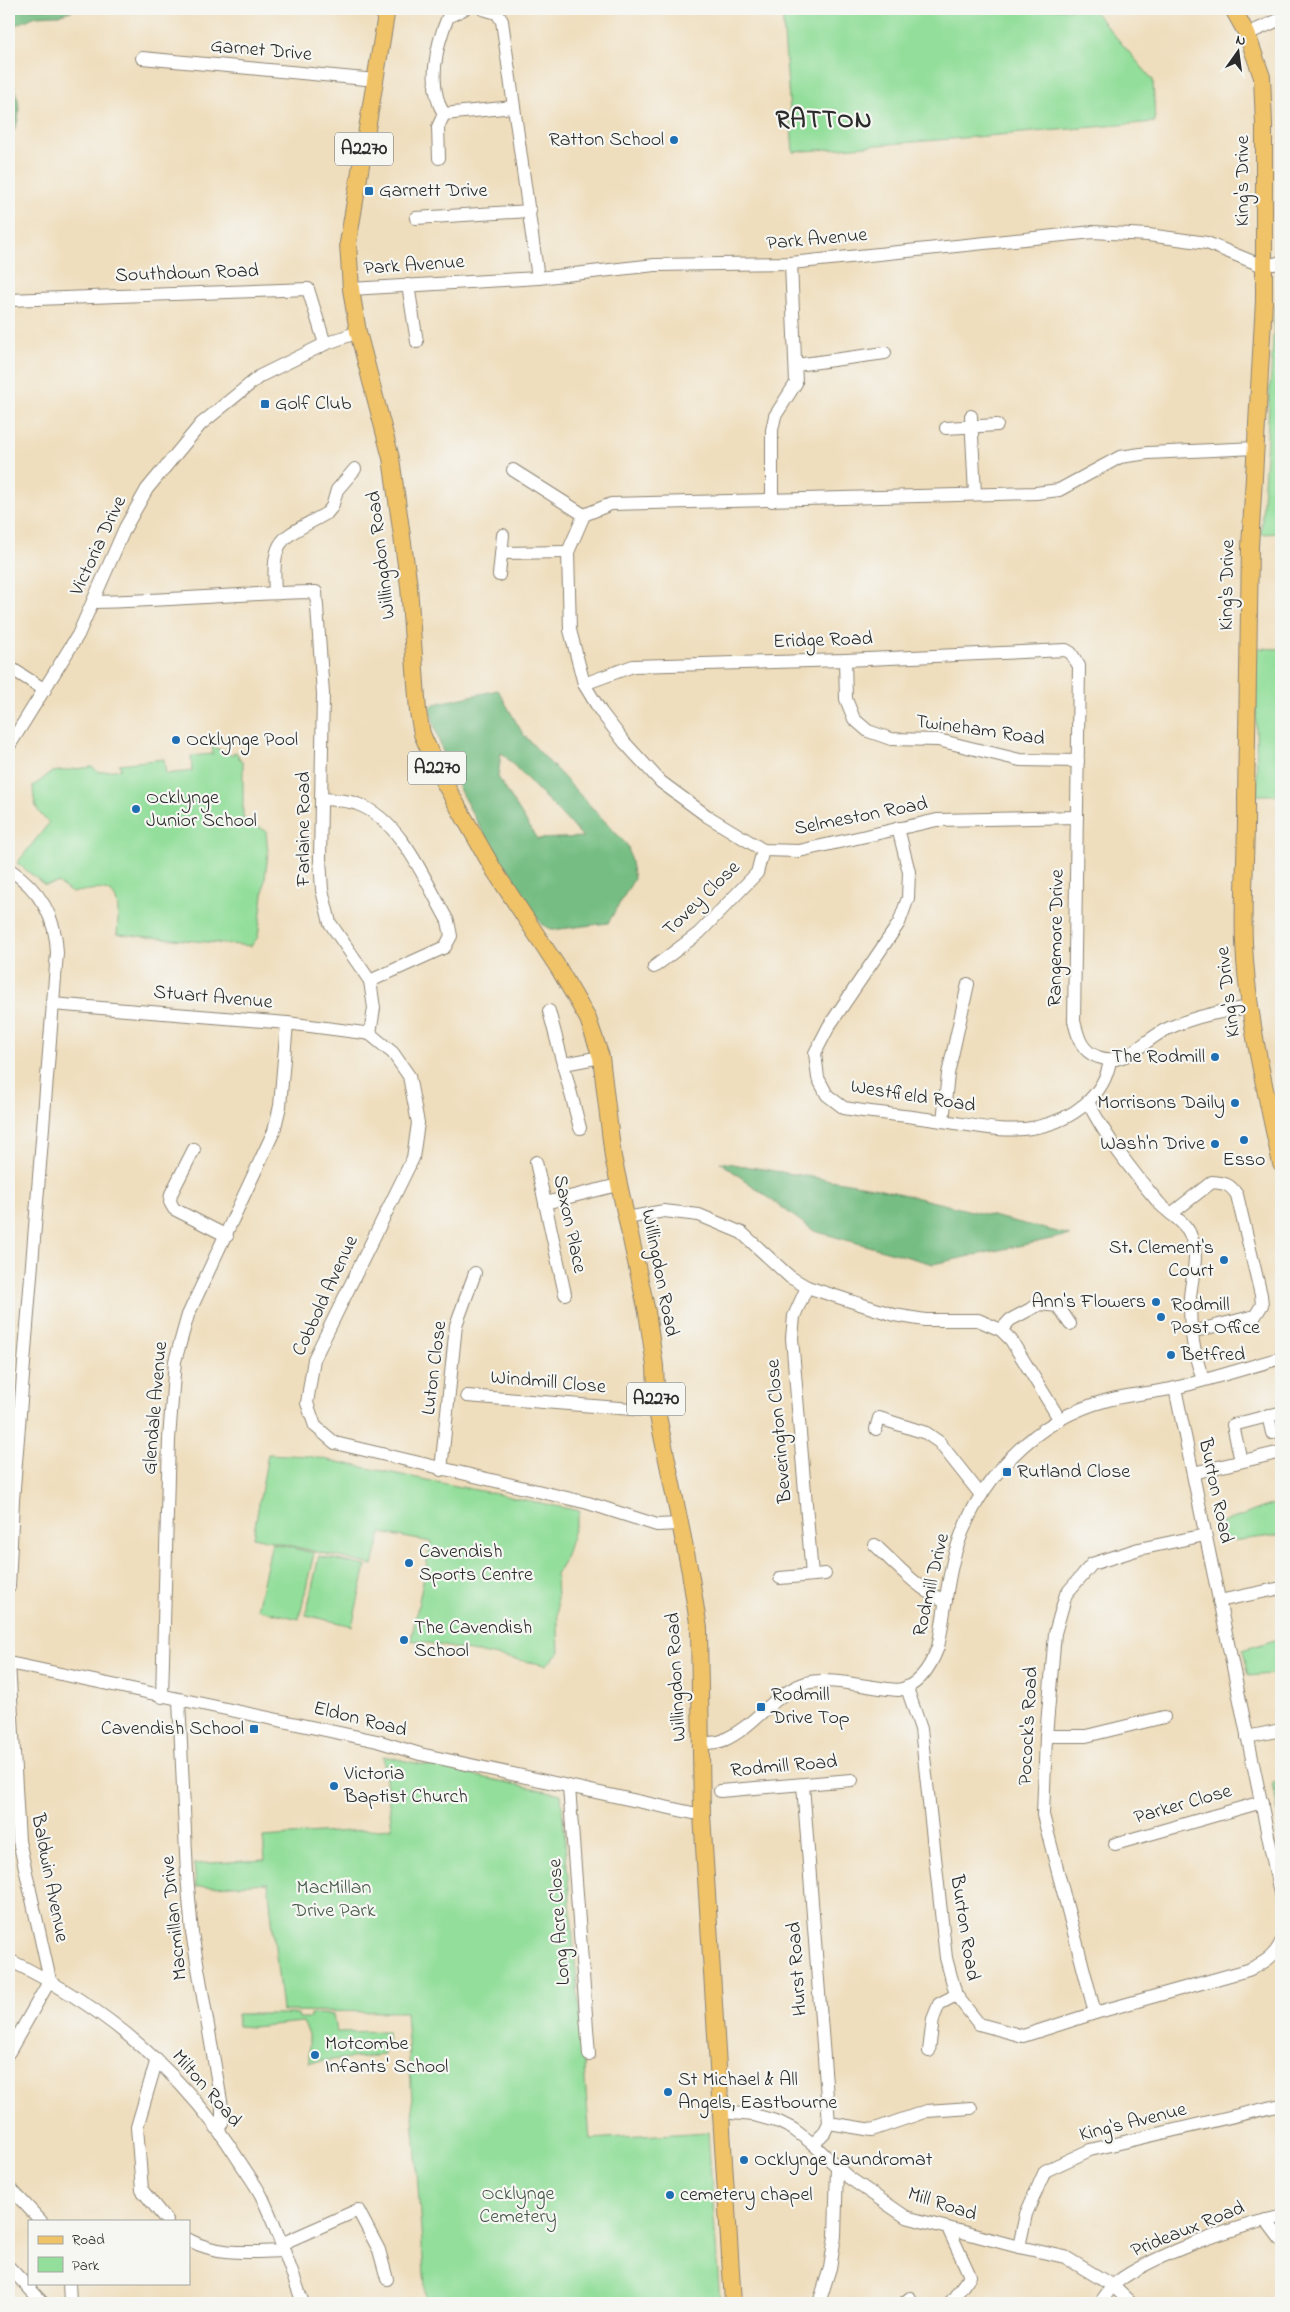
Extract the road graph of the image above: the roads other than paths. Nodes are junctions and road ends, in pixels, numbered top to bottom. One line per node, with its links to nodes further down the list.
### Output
1 (387, 9): 8 (main road, Willingdon Road / A2270)
2 (464, 9): 10 (street)
3 (483, 9): 9 (street)
4 (1233, 9): 6 (main road, King's Drive)
5 (1281, 19): 6 (street)
6 (1247, 34): 16 (main road, King's Drive)
7 (142, 58): 8 (street, Garnet Drive)
8 (376, 80): 19 (main road, Willingdon Road / A2270)
9 (513, 107): 10 (street); 12 (street)
10 (444, 114): 11 (street)
11 (439, 158)
12 (530, 211): 13 (street); 17 (street)
13 (416, 218)
14 (1281, 262): 16 (street, Park Avenue)
15 (791, 263): 16 (street, Park Avenue); 17 (street, Park Avenue); 25 (street)
16 (1264, 265): 29 (main road, King's Drive)
17 (538, 278): 18 (street, Park Avenue)
18 (408, 285): 19 (street, Park Avenue); 22 (street)
19 (351, 289): 21 (main road, Willingdon Road / A2270)
20 (9, 303): 23 (street, Southdown Road)
21 (358, 332): 23 (street, Victoria Drive); 61 (main road, Willingdon Road / A2270)
22 (417, 342)
23 (325, 344): 40 (street, Victoria Drive)
24 (884, 353): 25 (street)
25 (796, 365): 33 (street)
26 (971, 421): 27 (street); 28 (street); 32 (street)
27 (997, 425)
28 (946, 428)
29 (1256, 448): 32 (street); 57 (main road, King's Drive)
30 (355, 469): 39 (street)
31 (514, 470): 34 (street)
32 (975, 494): 33 (street)
33 (772, 501): 34 (street)
34 (584, 515): 36 (street, Selmeston Road)
35 (503, 535): 37 (street)
36 (568, 552): 37 (street); 44 (street, Selmeston Road)
37 (501, 553): 38 (street)
38 (499, 575)
39 (274, 592): 40 (street, Farlaine Road); 48 (street, Farlaine Road)
40 (94, 602): 45 (street, Victoria Drive)
41 (1066, 650): 42 (street, Eridge Road); 47 (street, Rangemore Drive)
42 (845, 660): 44 (street, Eridge Road); 47 (street, Twineham Road)
43 (9, 667): 45 (street)
44 (584, 684): 51 (street, Selmeston Road)
45 (45, 690): 46 (street, Victoria Drive)
46 (9, 746)
47 (1078, 761): 49 (street, Rangemore Drive)
48 (322, 799): 54 (street, Farlaine Road); 54 (street)
49 (1078, 817): 50 (street, Selmeston Road); 62 (street, Rangemore Drive)
50 (898, 828): 51 (street, Selmeston Road); 65 (street, Westfield Road)
51 (764, 850): 53 (street, Tovey Close)
52 (9, 869): 56 (street)
53 (654, 966)
54 (370, 981): 60 (street, Farlaine Road)
55 (968, 984): 65 (street)
56 (52, 1004): 59 (street, Stuart Avenue); 100 (street)
57 (1250, 1007): 62 (street); 69 (main road, King's Drive)
58 (549, 1011): 63 (street)
59 (287, 1023): 60 (street, Stuart Avenue); 74 (street, Glendale Avenue)
60 (370, 1034): 93 (street, Cobbold Avenue)
61 (601, 1057): 63 (street); 70 (main road, Willingdon Road / A2270)
62 (1110, 1060): 64 (street, Westfield Road)
63 (564, 1064): 66 (street)
64 (1088, 1102): 65 (street, Westfield Road); 72 (street)
65 (943, 1121)
66 (580, 1128)
67 (194, 1149): 74 (street)
68 (536, 1162): 71 (street, Saxon Place)
69 (1281, 1164)
70 (618, 1185): 71 (street); 73 (main road, Willingdon Road / A2270)
71 (545, 1203): 77 (street, Saxon Place)
72 (1171, 1214): 80 (street); 80 (street)
73 (627, 1218): 76 (street); 87 (main road, Willingdon Road / A2270)
74 (227, 1236): 106 (street, Glendale Avenue)
75 (475, 1272): 93 (street, Luton Close)
76 (808, 1287): 79 (street); 99 (street, Beverington Close)
77 (565, 1294)
78 (1070, 1324): 79 (street)
79 (1000, 1330): 88 (street)
80 (1190, 1332): 84 (street)
81 (1281, 1358): 82 (street, Rodmill Drive)
82 (1268, 1362): 83 (street, Rodmill Drive); 84 (street, Rodmill Drive)
83 (1281, 1362)
84 (1203, 1380): 85 (street, Rodmill Drive)
85 (1175, 1388): 88 (street, Rodmill Drive); 94 (street, Burton Road)
86 (467, 1396): 87 (street, Windmill Close)
87 (657, 1411): 96 (main road, Willingdon Road / A2270)
88 (1060, 1420): 95 (street, Rodmill Drive)
89 (876, 1429): 95 (street)
90 (1272, 1433): 92 (street)
91 (1281, 1452): 92 (street)
92 (1241, 1462): 94 (street)
93 (441, 1470): 96 (street, Cobbold Avenue)
94 (1193, 1473): 97 (street, Burton Road)
95 (981, 1495): 102 (street, Rodmill Drive)
96 (680, 1524): 112 (main road, Willingdon Road / A2270)
97 (1205, 1535): 103 (street, Burton Road); 110 (street, Pocock's Road)
98 (875, 1544): 102 (street)
99 (780, 1578)
100 (9, 1587)
101 (1281, 1588): 103 (street)
102 (946, 1601): 105 (street, Rodmill Drive)
103 (1219, 1601): 111 (street, Burton Road)
104 (9, 1663): 106 (street, Eldon Road); 124 (street, Baldwin Avenue)
105 (908, 1688): 112 (street); 125 (street, Burton Road)
106 (162, 1697): 107 (street, Eldon Road)
107 (179, 1700): 115 (street, Eldon Road); 135 (street, Macmillan Drive)
108 (1164, 1717): 110 (street)
109 (1281, 1730): 111 (street)
110 (1046, 1736): 126 (street, Pocock's Road)
111 (1248, 1737): 117 (street, Burton Road)
112 (702, 1743): 118 (main road, Willingdon Road / A2270)
113 (852, 1780): 114 (street, Rodmill Road)
114 (802, 1785): 116 (street, Rodmill Road); 134 (street, Hurst Road)
115 (569, 1787): 118 (street, Eldon Road); 129 (street, Long Acre Close)
116 (720, 1791)
117 (1262, 1802): 119 (street, Parker Close); 120 (street, Burton Road)
118 (702, 1815): 133 (main road, Willingdon Road / A2270)
119 (1115, 1844)
120 (1278, 1867): 121 (street, Burton Road)
121 (1281, 1898)
122 (1281, 1942): 126 (street, Burton Road)
123 (9, 1960): 124 (street, Milton Road)
124 (50, 1980): 128 (street); 130 (street, Milton Road)
125 (956, 1995): 126 (street, Burton Road); 127 (street)
126 (1095, 2013)
127 (929, 2051)
128 (9, 2052)
129 (589, 2055)
130 (157, 2059): 135 (street, Milton Road); 141 (street)
131 (1281, 2105): 146 (street, King's Avenue)
132 (971, 2108): 134 (street)
133 (721, 2112): 136 (street, Mill Road); 155 (main road, Willingdon Road / A2270)
134 (829, 2124): 136 (street)
135 (219, 2128): 147 (street, Milton Road)
136 (813, 2144): 137 (street, Mill Road)
137 (837, 2167): 143 (street, Mill Road); 156 (street)
138 (11, 2188): 140 (street)
139 (1281, 2217): 142 (street, Prideaux Road)
140 (41, 2220)
141 (167, 2220)
142 (1266, 2220): 145 (street); 151 (street, Prideaux Road)
143 (948, 2228): 146 (street, Mill Road); 157 (street)
144 (190, 2240): 147 (street)
145 (1281, 2240)
146 (1019, 2247): 151 (street, Mill Road)
147 (282, 2248): 149 (street); 154 (street, Milton Road)
148 (9, 2267): 152 (street)
149 (387, 2279)
150 (69, 2284): 153 (street)
151 (1112, 2286): 158 (street); 159 (street, Mill Road)
152 (43, 2303)
153 (70, 2303)
154 (304, 2303)
155 (733, 2303)
156 (819, 2303)
157 (950, 2303)
158 (1100, 2303)
159 (1130, 2303)

